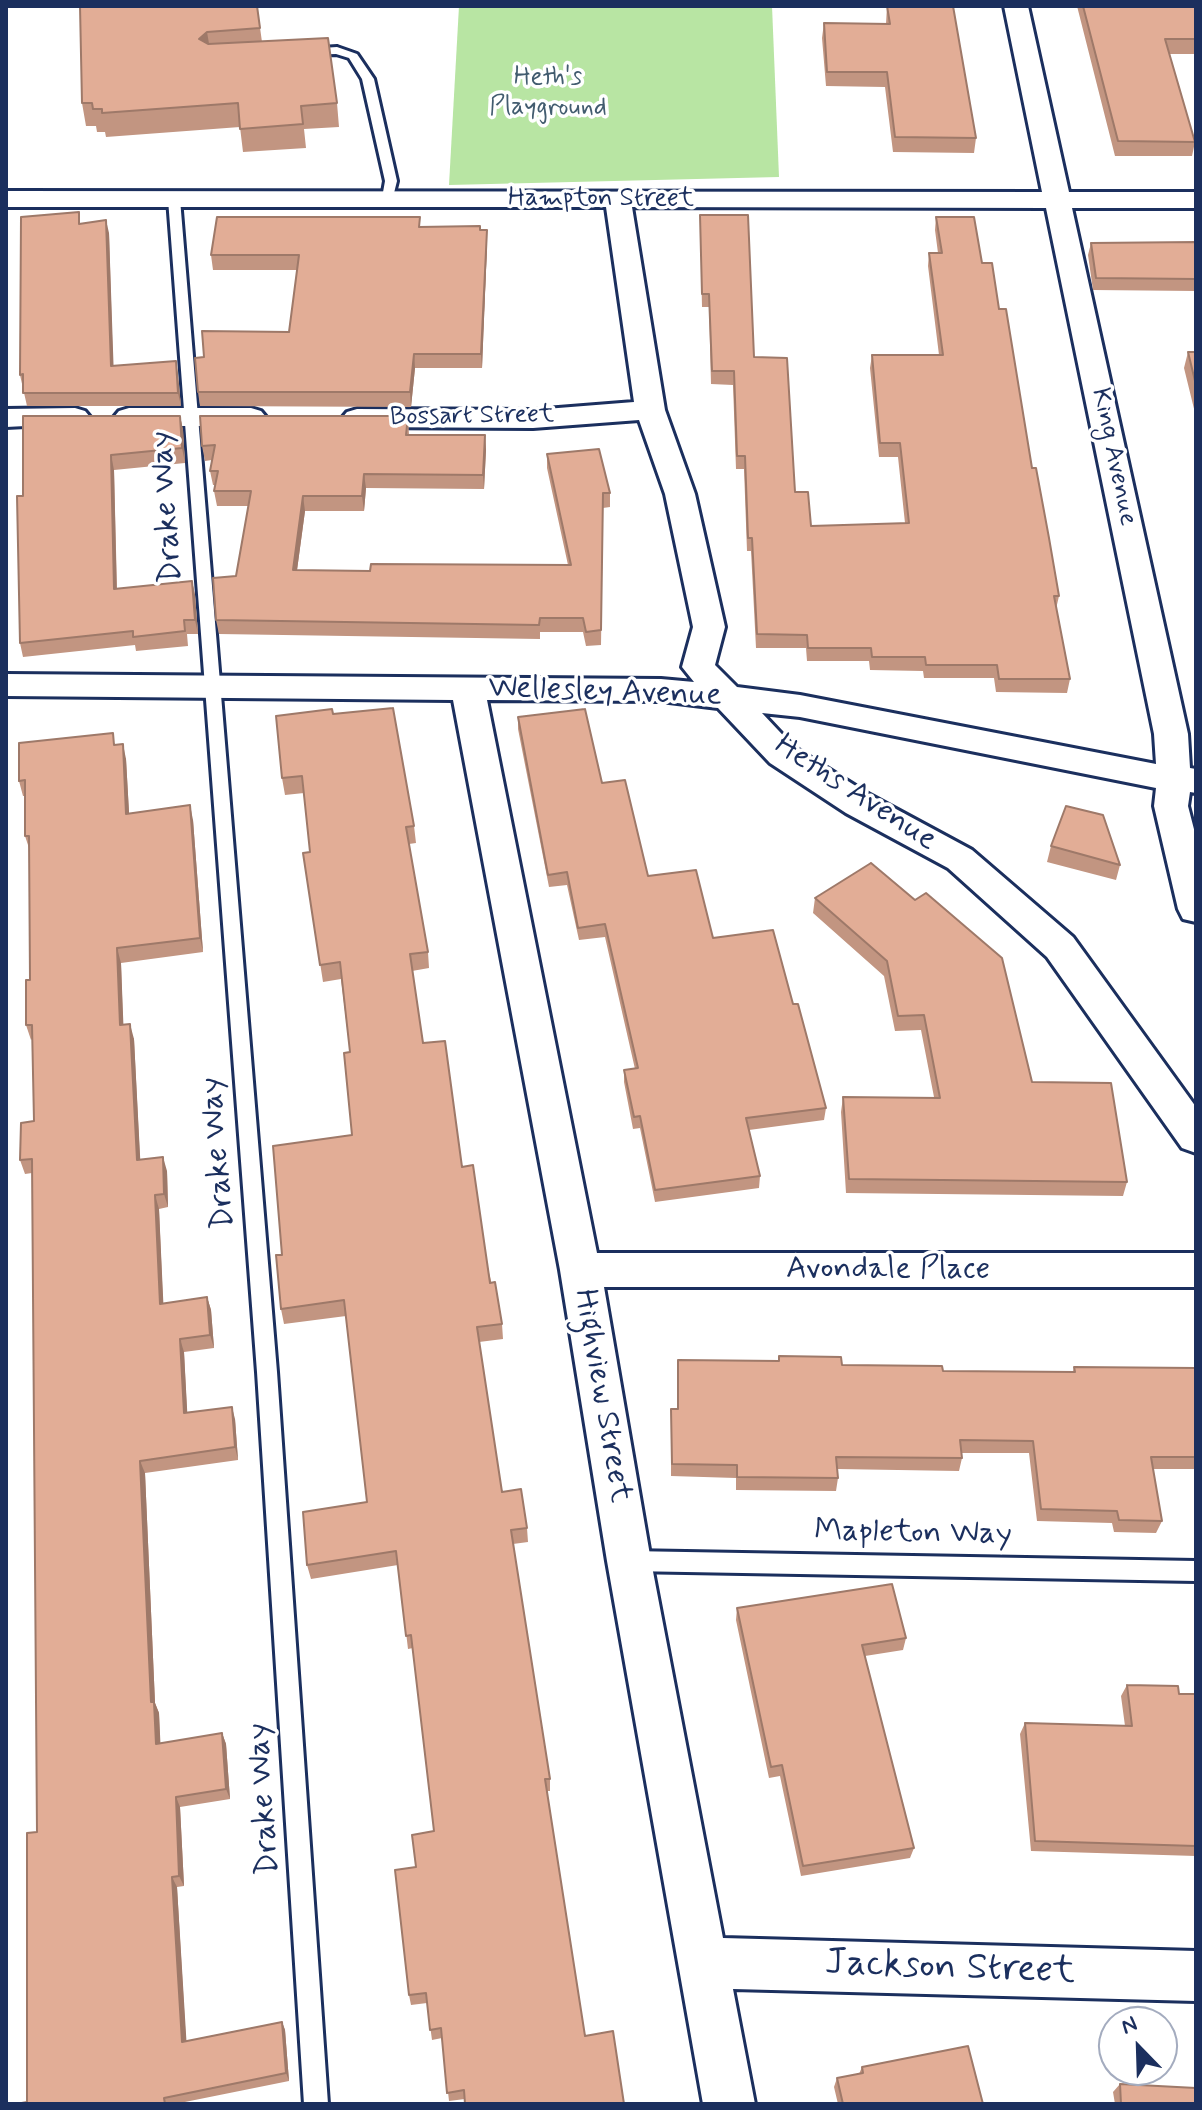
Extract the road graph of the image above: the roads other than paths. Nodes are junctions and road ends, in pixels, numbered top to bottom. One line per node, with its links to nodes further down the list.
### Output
1 (1016, 6): 6 (street, King Avenue)
2 (293, 53): 3 (lane)
3 (388, 198): 5 (street, Hampton Street); 7 (street, Hampton Street)
4 (6, 199): 5 (street, Hampton Street)
5 (174, 199): 10 (lane, Drake Way)
6 (1058, 199): 7 (street, Hampton Street); 8 (street, Hampton Street); 18 (street, King Avenue)
7 (618, 200): 9 (street, Heths Avenue)
8 (1196, 200)
9 (650, 410): 13 (street, Bossart Street); 17 (street, Heths Avenue)
10 (191, 417): 11 (street); 12 (street); 15 (lane, Drake Way)
11 (6, 418)
12 (284, 418)
13 (331, 418)
14 (6, 685): 15 (street, Wellesley Avenue)
15 (211, 686): 16 (street, Wellesley Avenue); 27 (lane, Drake Way)
16 (468, 689): 17 (street, Wellesley Avenue); 21 (street, Highview Street)
17 (727, 696): 18 (street, Wellesley Avenue); 20 (street, Heths Avenue)
18 (1185, 780): 19 (street, King Avenue)
19 (1196, 909)
20 (1196, 1135)
21 (580, 1270): 22 (street, Avondale Place); 23 (street, Highview Street)
22 (1196, 1270)
23 (629, 1561): 24 (lane, Mapleton Way); 25 (street, Highview Street)
24 (1196, 1571)
25 (704, 1963): 26 (street, Jackson Street); 28 (street, Highview Street)
26 (1196, 1976)
27 (316, 2104)
28 (729, 2104)

